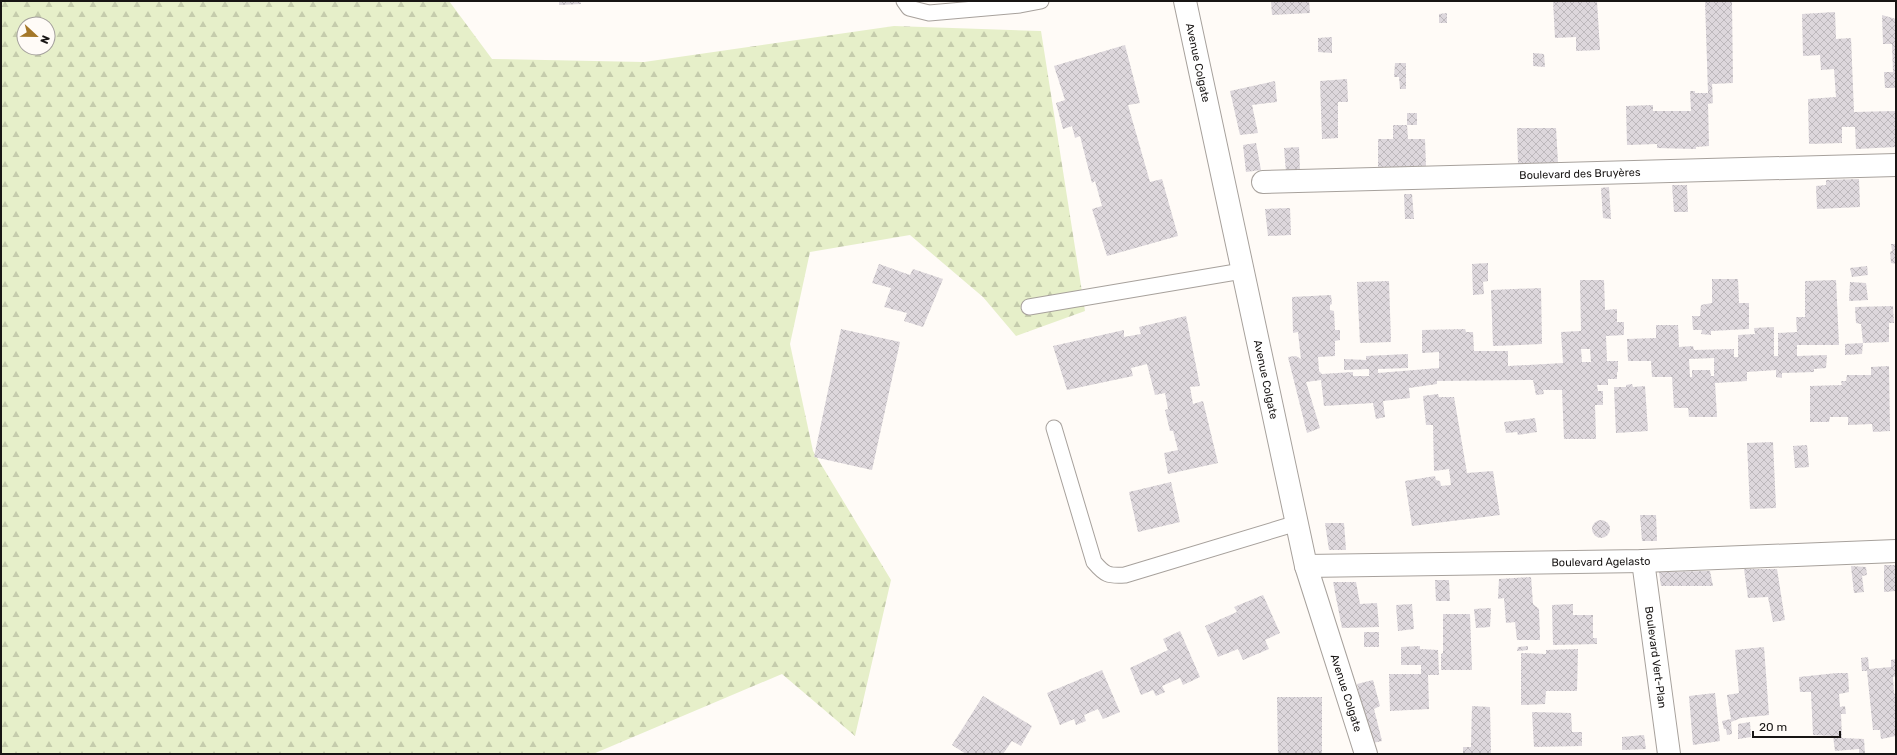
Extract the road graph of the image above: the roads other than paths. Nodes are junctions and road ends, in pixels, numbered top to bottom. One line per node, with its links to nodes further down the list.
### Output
1 (904, 1): 2 (lane)
2 (1042, 1)
3 (1184, 1): 6 (street, Avenue Colgate)
4 (1896, 165): 5 (street, Boulevard des Bruyères)
5 (1263, 182)
6 (1242, 271): 7 (lane); 9 (street, Avenue Colgate)
7 (1029, 307)
8 (1054, 428): 9 (lane)
9 (1297, 523): 12 (street, Avenue Colgate)
10 (1896, 551): 11 (street, Boulevard Agelasto)
11 (1643, 561): 12 (street, Boulevard Agelasto); 14 (street, Boulevard Vert-Plan)
12 (1306, 566): 13 (street, Avenue Colgate)
13 (1366, 754)
14 (1669, 754)

